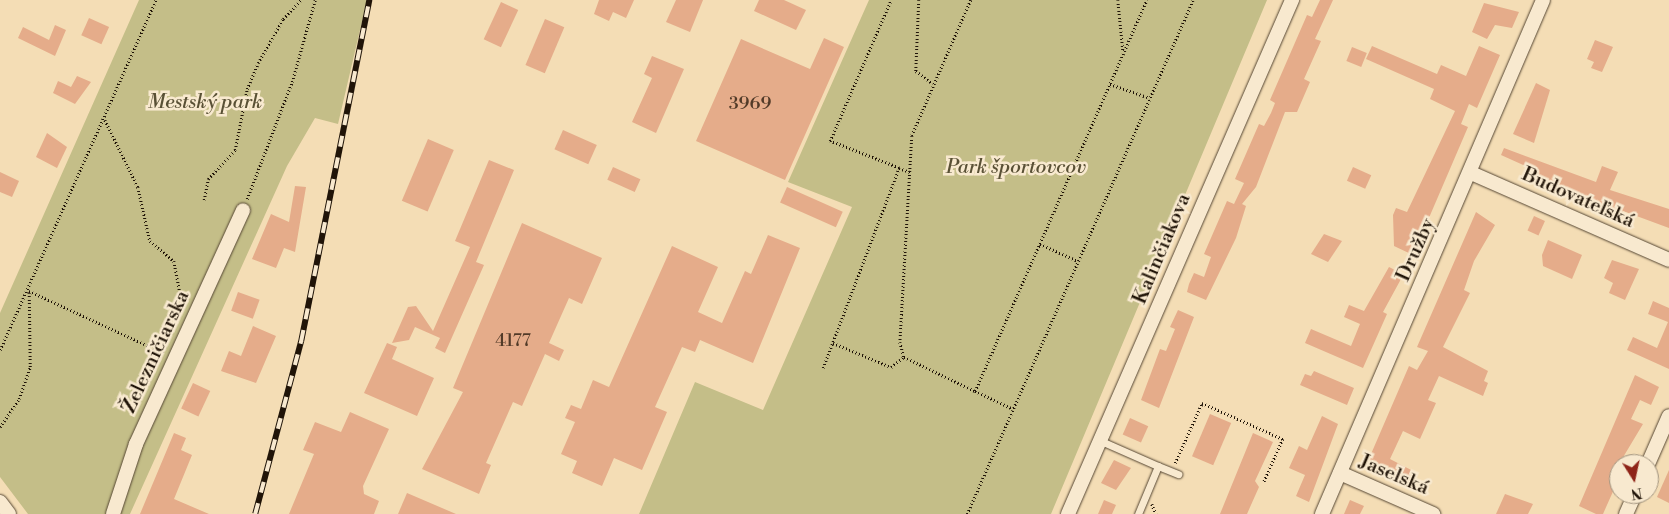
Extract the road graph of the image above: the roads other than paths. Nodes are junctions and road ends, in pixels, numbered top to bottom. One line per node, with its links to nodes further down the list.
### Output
1 (1292, 0): 7 (street, Kalinčiakova)
2 (1542, 0): 3 (street, Družby)
3 (1471, 173): 5 (street, Budovateľská); 11 (street, Družby)
4 (243, 210): 14 (street, Železničiarska)
5 (1669, 260)
6 (1669, 416): 8 (street)
7 (1100, 441): 9 (lane); 15 (street, Kalinčiakova)
8 (1652, 454)
9 (1158, 466): 10 (lane); 16 (lane)
10 (1175, 473)
11 (1340, 473): 17 (street, Družby); 18 (street, Jaselská)
12 (0, 502): 13 (street)
13 (9, 514)
14 (113, 514)
15 (1068, 514)
16 (1138, 514)
17 (1322, 514)
18 (1433, 514)

